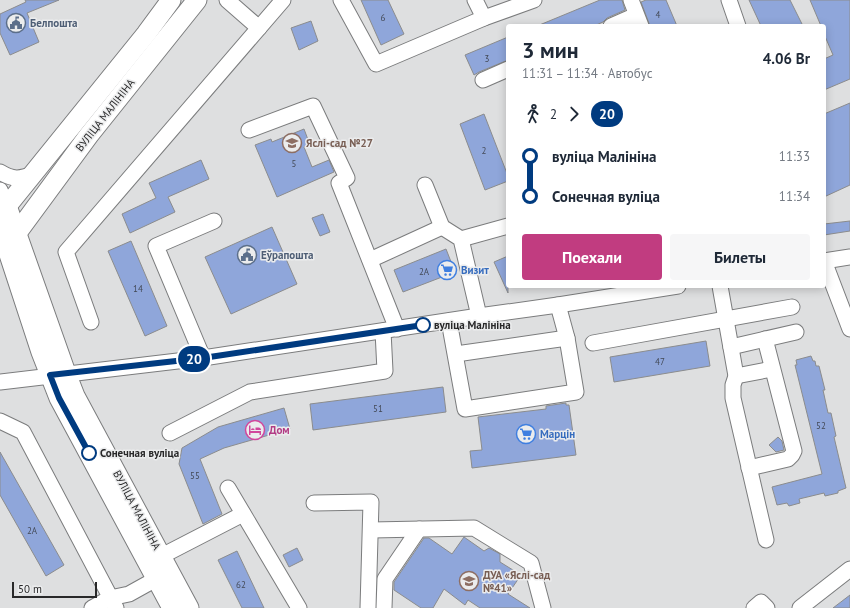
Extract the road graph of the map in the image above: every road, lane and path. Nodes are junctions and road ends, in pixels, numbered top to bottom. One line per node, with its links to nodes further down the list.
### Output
1 (171, 0): 19 (main road, ВУЛІЦА МАЛІНІНА)
2 (197, 0): 25 (main road, ВУЛІЦА МАЛІНІНА)
3 (228, 0): 14 (street)
4 (283, 0): 14 (street)
5 (341, 0): 10 (street)
6 (475, 0): 10 (street)
7 (534, 0): 10 (street)
8 (631, 0): 11 (street)
9 (729, 0): 13 (street)
10 (484, 18)
11 (639, 21): 12 (street)
12 (622, 24)
13 (737, 24)
14 (259, 28): 38 (street)
15 (506, 70): 16 (street)
16 (483, 80)
17 (249, 130): 28 (street)
18 (0, 172): 19 (street)
19 (33, 174): 21 (main road, ВУЛІЦА МАЛІНІНА)
20 (425, 185): 23 (street)
21 (2, 204): 25 (main road, ВУЛІЦА МАЛІНІНА)
22 (214, 221): 47 (street)
23 (442, 227): 26 (street); 28 (street)
24 (506, 227): 26 (street)
25 (8, 236): 49 (main road, ВУЛІЦА МАЛІНІНА)
26 (461, 239): 35 (street)
27 (850, 257): 29 (street)
28 (370, 260): 40 (street)
29 (826, 261)
30 (826, 266): 39 (street)
31 (666, 288): 33 (street)
32 (720, 288): 36 (street)
33 (558, 306): 35 (street); 42 (street)
34 (792, 307): 36 (street)
35 (479, 316): 37 (street)
36 (726, 319): 44 (street); 45 (street)
37 (449, 321): 40 (street); 46 (street)
38 (91, 322)
39 (850, 329)
40 (390, 330): 47 (street); 53 (street)
41 (796, 332): 43 (street)
42 (567, 338): 46 (street); 46 (street)
43 (765, 339): 45 (street); 48 (street)
44 (593, 343)
45 (731, 347): 50 (street)
46 (456, 354)
47 (203, 358): 49 (street)
48 (772, 369): 50 (street); 54 (street)
49 (58, 374): 51 (street); 61 (main road, ВУЛІЦА МАЛІНІНА)
50 (736, 376): 54 (street)
51 (0, 382)
52 (0, 421): 63 (street)
53 (170, 433)
54 (749, 468): 60 (street)
55 (228, 488): 57 (street)
56 (314, 503): 59 (street)
57 (243, 514): 61 (street); 67 (street)
58 (419, 529): 59 (street); 69 (street); 70 (street)
59 (370, 530): 68 (street)
60 (766, 540)
61 (155, 566): 63 (street); 65 (main road, ВУЛІЦА МАЛІНІНА); 66 (main road, ВУЛІЦА МАЛІНІНА)
62 (850, 569): 73 (street)
63 (113, 603): 64 (street)
64 (92, 608)
65 (172, 608)
66 (189, 608)
67 (299, 608)
68 (368, 608)
69 (384, 608)
70 (543, 608)
71 (754, 608): 72 (street)
72 (767, 608)
73 (800, 608)

